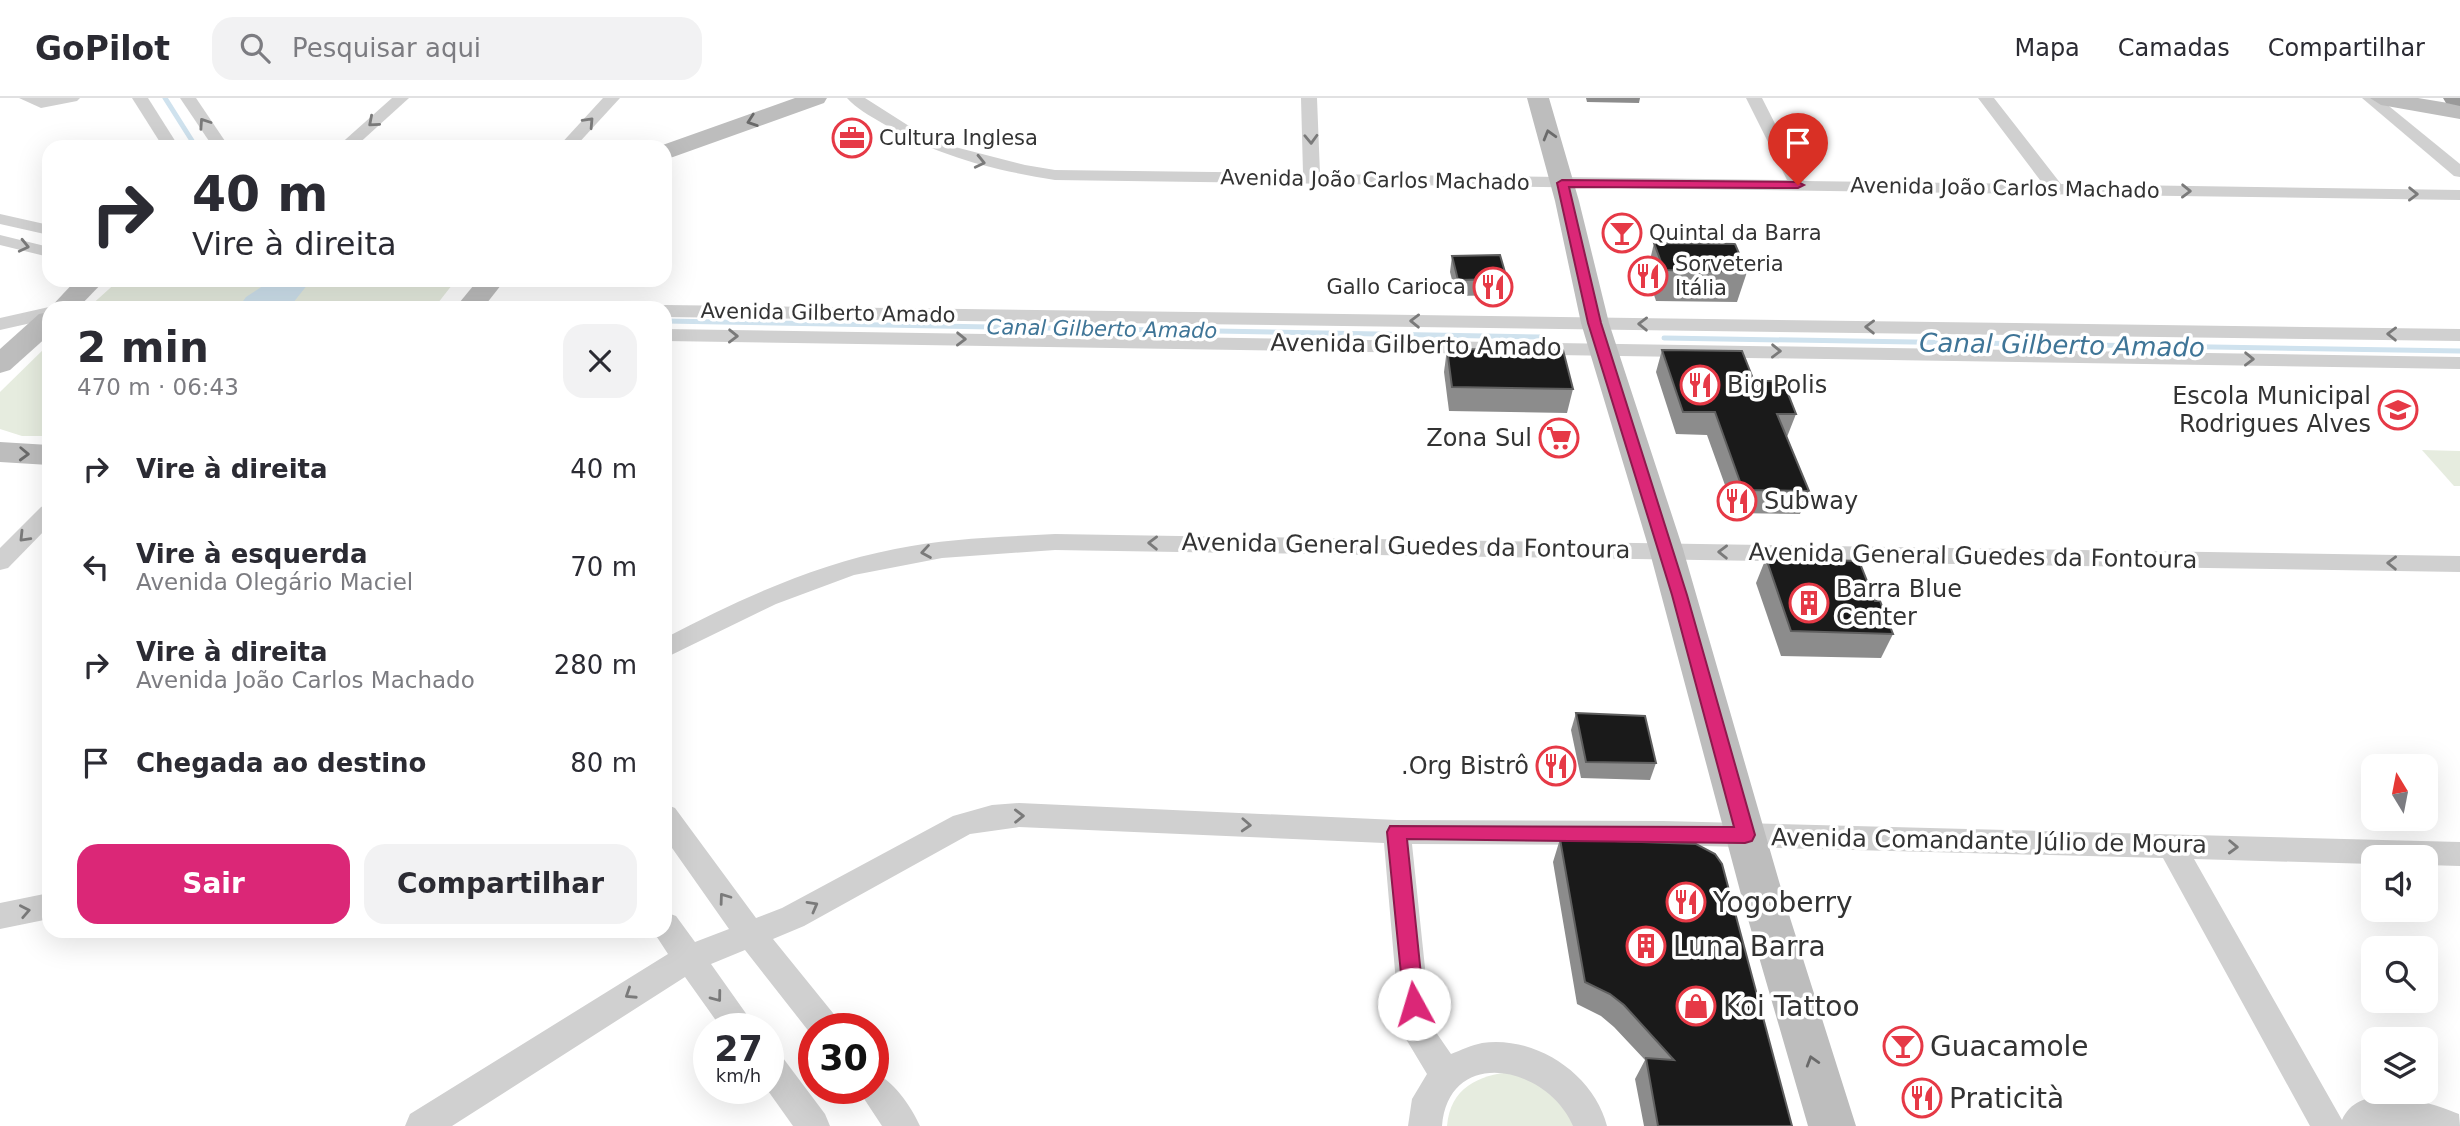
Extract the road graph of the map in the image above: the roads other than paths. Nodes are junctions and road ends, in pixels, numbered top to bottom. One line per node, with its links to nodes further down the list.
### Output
1 (27, 98): 2 (street)
2 (72, 98)
3 (140, 98): 18 (street)
4 (188, 98): 19 (street, one-way to 4)
5 (401, 98): 20 (street, one-way to 20)
6 (612, 98): 21 (street, one-way to 6)
7 (816, 98): 22 (main road, one-way to 22)
8 (855, 98): 24 (street, Avenida João Carlos Machado, one-way to 24)
9 (1309, 98): 24 (street, one-way to 24)
10 (1538, 98): 25 (main road, one-way to 10)
11 (1754, 98): 26 (street)
12 (1986, 98): 27 (street)
13 (2370, 98): 23 (street)
14 (2381, 98): 17 (main road)
15 (2455, 98): 16 (highway)
16 (2460, 99)
17 (2460, 112)
18 (167, 140)
19 (216, 140)
20 (353, 140)
21 (573, 140)
22 (672, 149)
23 (2460, 172)
24 (1312, 180): 25 (street, Avenida João Carlos Machado)
25 (1562, 183): 26 (street, Avenida João Carlos Machado); 43 (main road)
26 (1798, 185): 27 (street, Avenida João Carlos Machado)
27 (2056, 189): 28 (street, Avenida João Carlos Machado, one-way to 28)
28 (2460, 195)
29 (0, 219): 30 (street)
30 (42, 228)
31 (0, 240): 32 (street, one-way to 32)
32 (42, 250)
33 (84, 287): 35 (main road)
34 (486, 287): 36 (main road)
35 (70, 301)
36 (474, 301)
37 (672, 311): 43 (street, Avenida Gilberto Amado, one-way to 37)
38 (42, 315): 39 (street)
39 (0, 324)
40 (42, 325): 44 (main road)
41 (672, 335): 43 (street, Avenida Gilberto Amado, one-way to 43)
42 (2460, 335): 43 (street, Avenida Gilberto Amado, one-way to 43)
43 (1599, 336): 45 (street, Avenida Gilberto Amado, one-way to 45); 49 (main road)
44 (6, 351)
45 (2460, 363)
46 (0, 452): 47 (main road, one-way to 47)
47 (42, 455)
48 (42, 519): 50 (street, one-way to 50)
49 (1666, 550): 51 (street, Avenida General Guedes da Fontoura, one-way to 49); 52 (street, Avenida General Guedes da Fontoura, one-way to 52); 55 (main road)
50 (0, 562)
51 (2460, 564)
52 (672, 645)
53 (672, 826): 61 (street, one-way to 53)
54 (1396, 832): 55 (street, Avenida Comandante Júlio de Moura); 61 (street, Avenida Comandante Júlio de Moura, one-way to 54); 65 (street)
55 (1745, 835): 56 (street, Avenida Comandante Júlio de Moura); 73 (main road, one-way to 55)
56 (2171, 845): 57 (street, Avenida Comandante Júlio de Moura, one-way to 57); 74 (street)
57 (2460, 854)
58 (42, 907): 59 (street, one-way to 58)
59 (0, 916)
60 (672, 935): 62 (street)
61 (752, 936): 62 (street, Avenida Comandante Júlio de Moura); 64 (street)
62 (688, 959): 63 (street, one-way to 63); 68 (street, Avenida Comandante Júlio de Moura, one-way to 68)
63 (729, 1013)
64 (813, 1013)
65 (1446, 1074): 71 (street); 72 (street)
66 (784, 1087): 69 (street)
67 (886, 1104): 70 (street)
68 (422, 1126)
69 (813, 1126)
70 (903, 1126)
71 (1425, 1126)
72 (1590, 1126)
73 (1832, 1126)
74 (2328, 1126)
75 (2357, 1126): 76 (street)
76 (2447, 1126)

